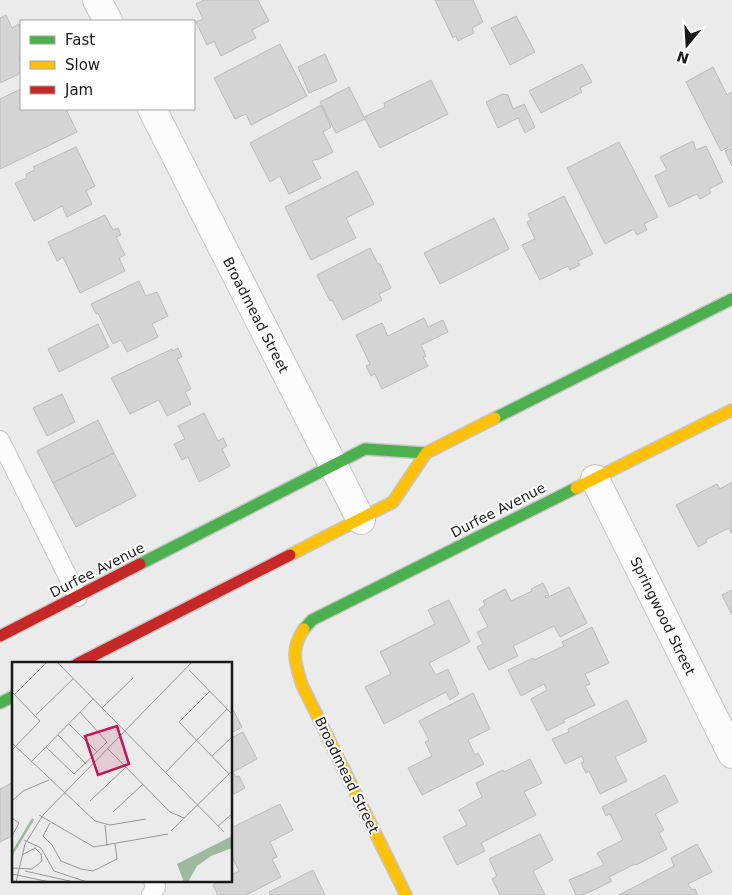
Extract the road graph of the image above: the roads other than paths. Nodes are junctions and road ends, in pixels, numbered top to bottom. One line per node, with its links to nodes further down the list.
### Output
1 (97, 0): 2 (street)
2 (107, 20)
3 (153, 110): 8 (street, Broadmead Street)
4 (732, 299): 7 (main road)
5 (732, 410): 9 (main road, Durfee Avenue)
6 (0, 440): 11 (lane)
7 (426, 453): 8 (main road, Durfee Avenue); 10 (main road)
8 (332, 466): 10 (street, Broadmead Street); 11 (main road, Durfee Avenue)
9 (595, 479): 13 (main road, Durfee Avenue); 17 (street, Springwood Street)
10 (361, 520): 14 (main road)
11 (78, 597): 12 (main road, Durfee Avenue)
12 (0, 636)
13 (293, 653): 20 (main road, Broadmead Street)
14 (82, 662)
15 (12, 697): 16 (main road)
16 (0, 703)
17 (732, 754)
18 (154, 882): 19 (lane)
19 (151, 895)
20 (406, 895)

